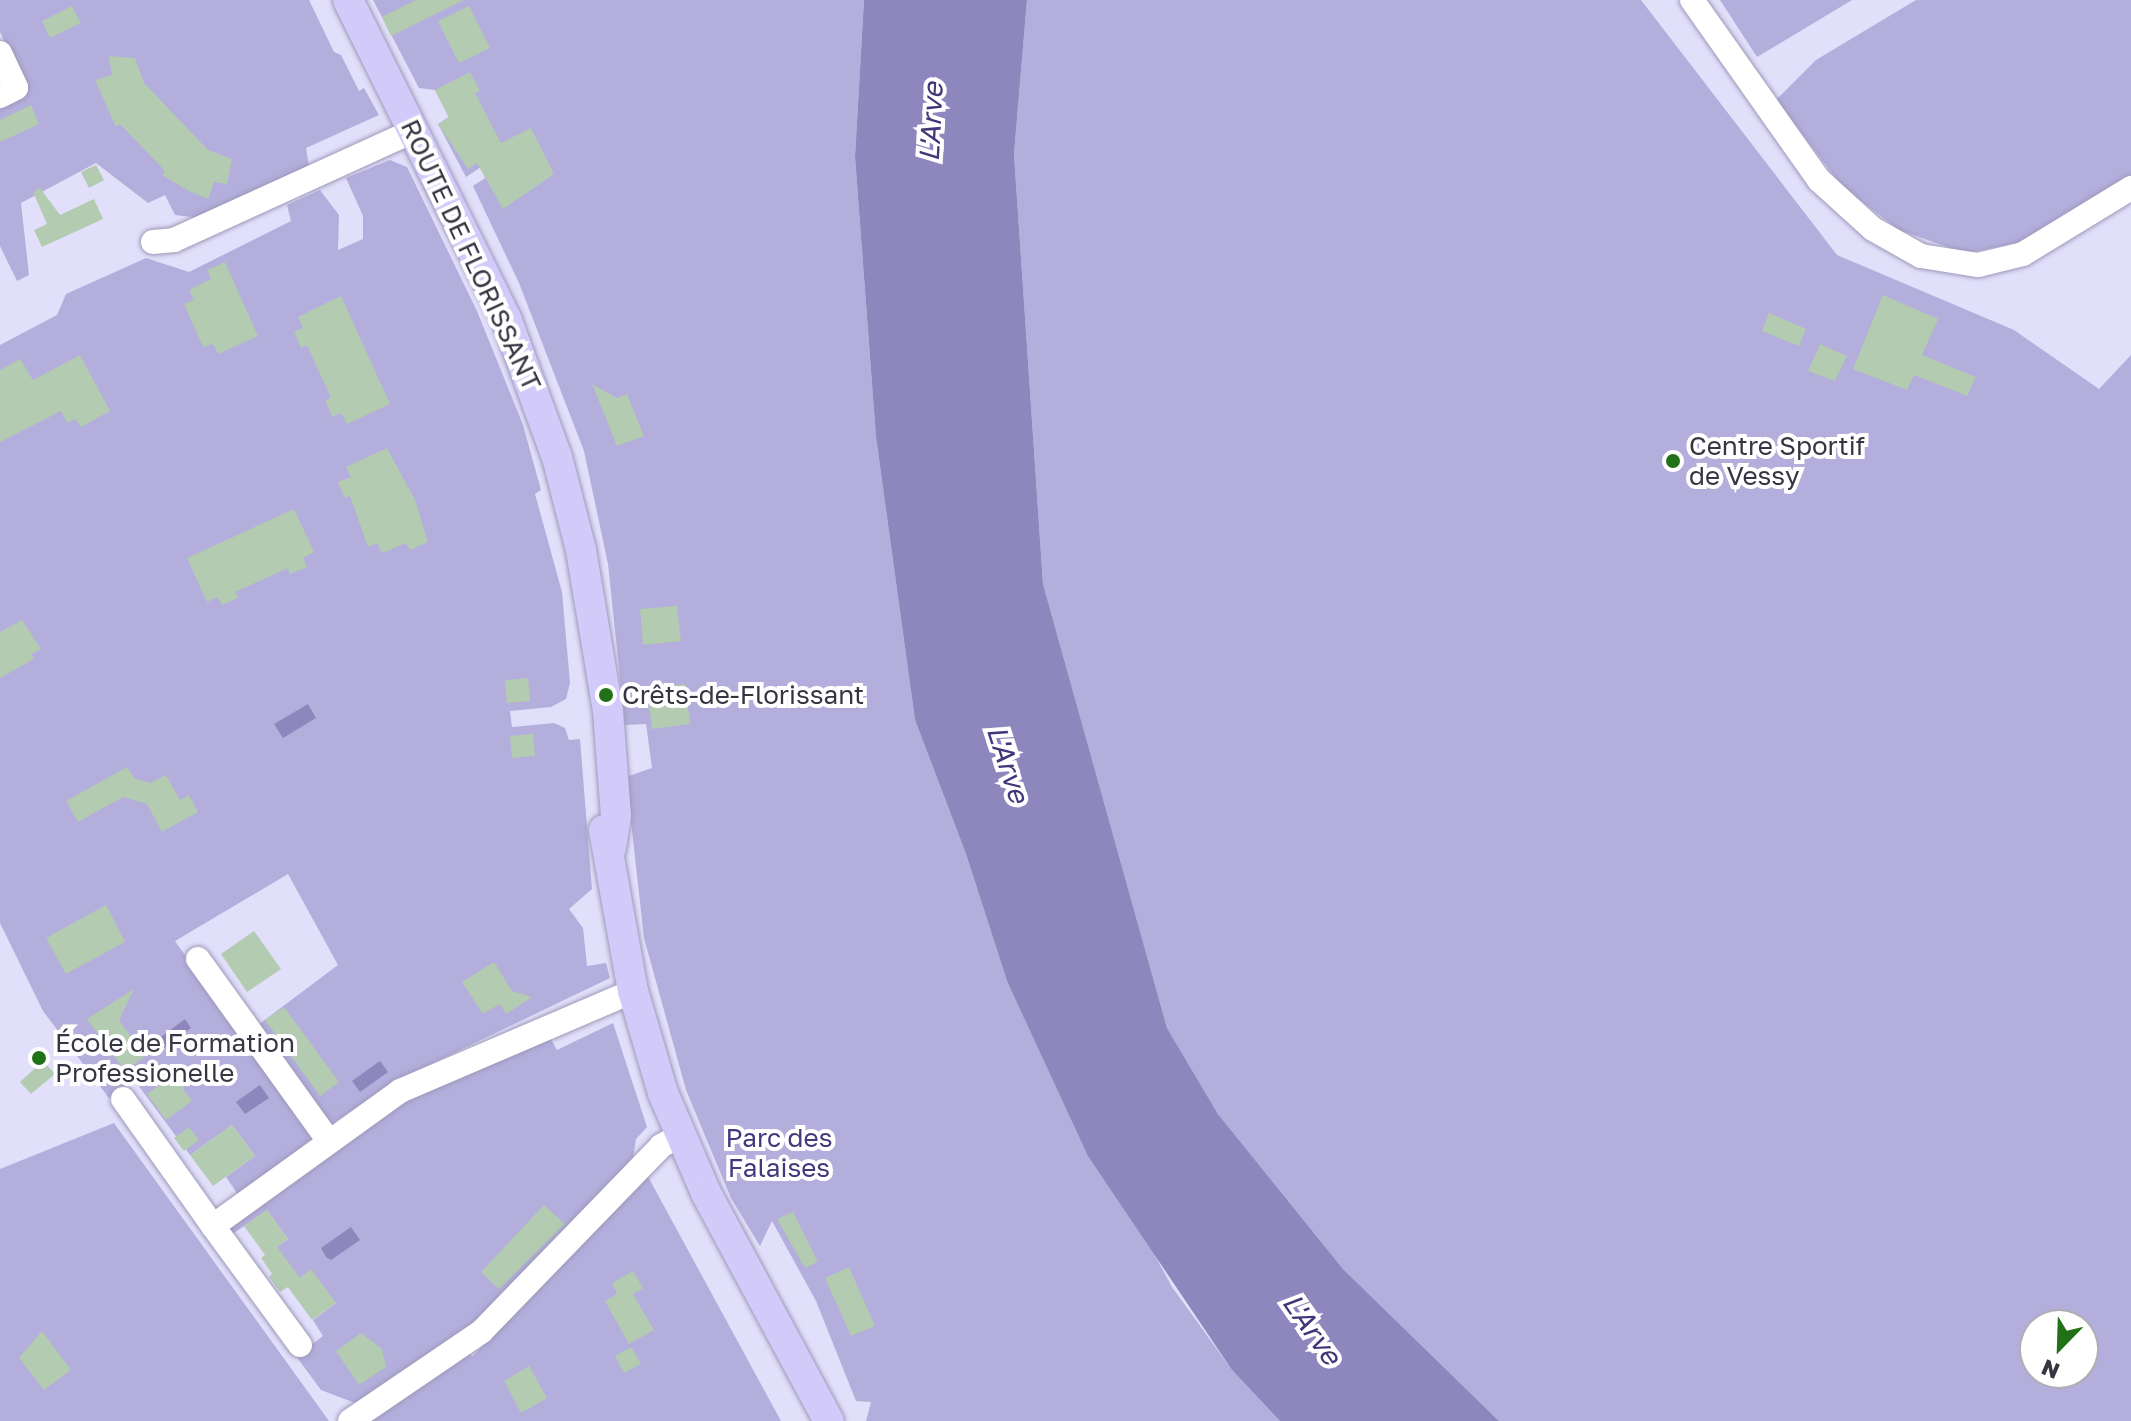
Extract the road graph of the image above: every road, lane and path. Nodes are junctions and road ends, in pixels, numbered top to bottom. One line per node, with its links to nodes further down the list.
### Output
1 (348, 0): 5 (main road, ROUTE DE FLORISSANT)
2 (1692, 0): 6 (street)
3 (0, 53): 4 (street)
4 (0, 96)
5 (415, 130): 7 (street); 9 (main road, ROUTE DE FLORISSANT)
6 (2131, 188)
7 (153, 242)
8 (198, 959): 12 (street)
9 (633, 991): 11 (main road, ROUTE DE FLORISSANT); 12 (street)
10 (123, 1099): 13 (street)
11 (679, 1136): 15 (street); 16 (main road, ROUTE DE FLORISSANT)
12 (328, 1140): 13 (street)
13 (213, 1226): 14 (street)
14 (300, 1345)
15 (350, 1421)
16 (829, 1421)

